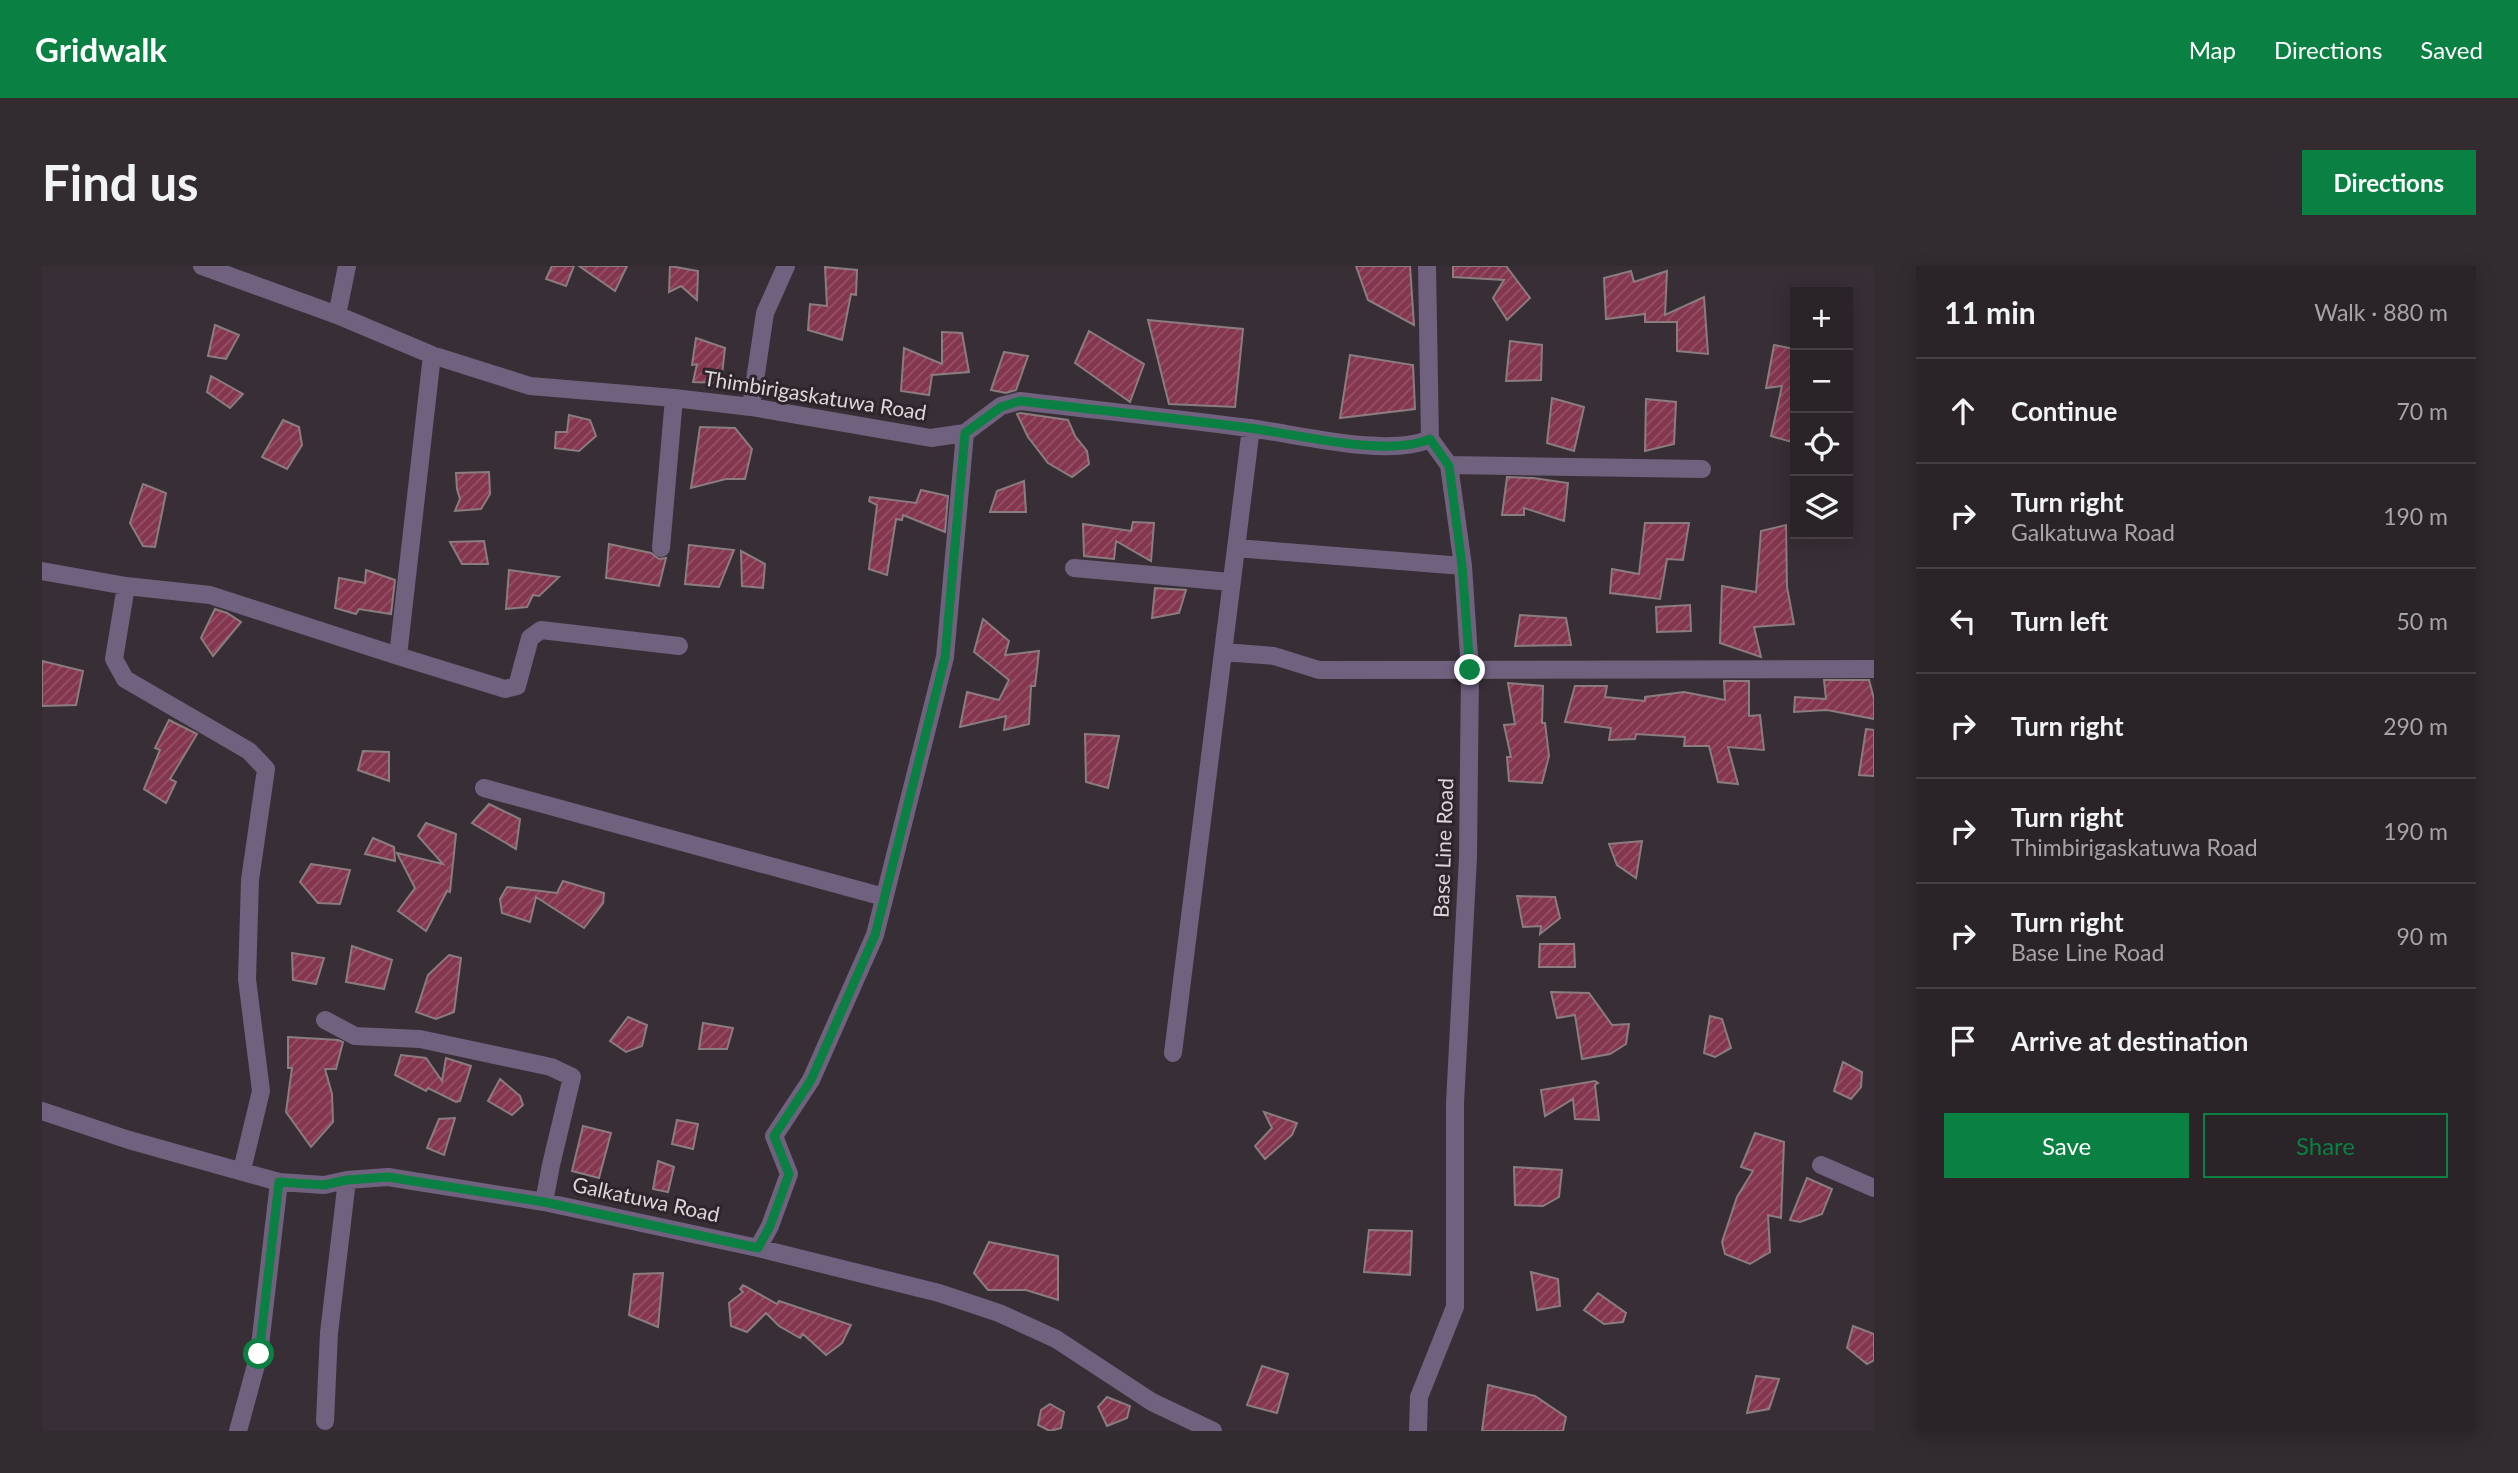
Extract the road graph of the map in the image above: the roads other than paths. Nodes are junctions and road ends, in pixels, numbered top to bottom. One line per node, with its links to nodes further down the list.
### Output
1 (202, 266): 5 (street, Thimbirigaskatuwa Road)
2 (347, 266): 5 (street)
3 (786, 266): 8 (street)
4 (1427, 266): 11 (street)
5 (337, 315): 6 (street, Thimbirigaskatuwa Road)
6 (432, 355): 7 (street, Thimbirigaskatuwa Road); 23 (street)
7 (674, 398): 8 (street, Thimbirigaskatuwa Road); 14 (street)
8 (751, 407): 10 (street, Thimbirigaskatuwa Road)
9 (1251, 428): 10 (street, Thimbirigaskatuwa Road); 11 (street, Thimbirigaskatuwa Road); 15 (street)
10 (965, 433): 27 (street)
11 (1430, 439): 12 (street, Base Line Road)
12 (1449, 466): 13 (street); 16 (street, Base Line Road)
13 (1703, 469)
14 (661, 548)
15 (1236, 548): 16 (street); 19 (street)
16 (1462, 565): 25 (street, Base Line Road)
17 (1074, 568): 19 (street)
18 (42, 571): 20 (street)
19 (1231, 582): 22 (street)
20 (126, 586): 23 (street); 32 (street)
21 (679, 646): 23 (street)
22 (1223, 652): 25 (street); 29 (street)
23 (398, 656)
24 (1874, 669): 25 (street)
25 (1470, 670): 41 (street, Base Line Road)
26 (484, 788): 27 (street)
27 (884, 897): 37 (street)
28 (325, 1020): 36 (street)
29 (1173, 1053)
30 (42, 1111): 32 (street, Galkatuwa Road)
31 (1821, 1165): 35 (street)
32 (242, 1170): 34 (street, Galkatuwa Road)
33 (347, 1180): 34 (street, Galkatuwa Road); 36 (street, Galkatuwa Road); 38 (street)
34 (279, 1182): 39 (street)
35 (1874, 1188)
36 (544, 1202): 37 (street, Galkatuwa Road)
37 (758, 1248): 40 (street, Galkatuwa Road)
38 (325, 1421)
39 (238, 1431)
40 (1213, 1431)
41 (1418, 1431)

